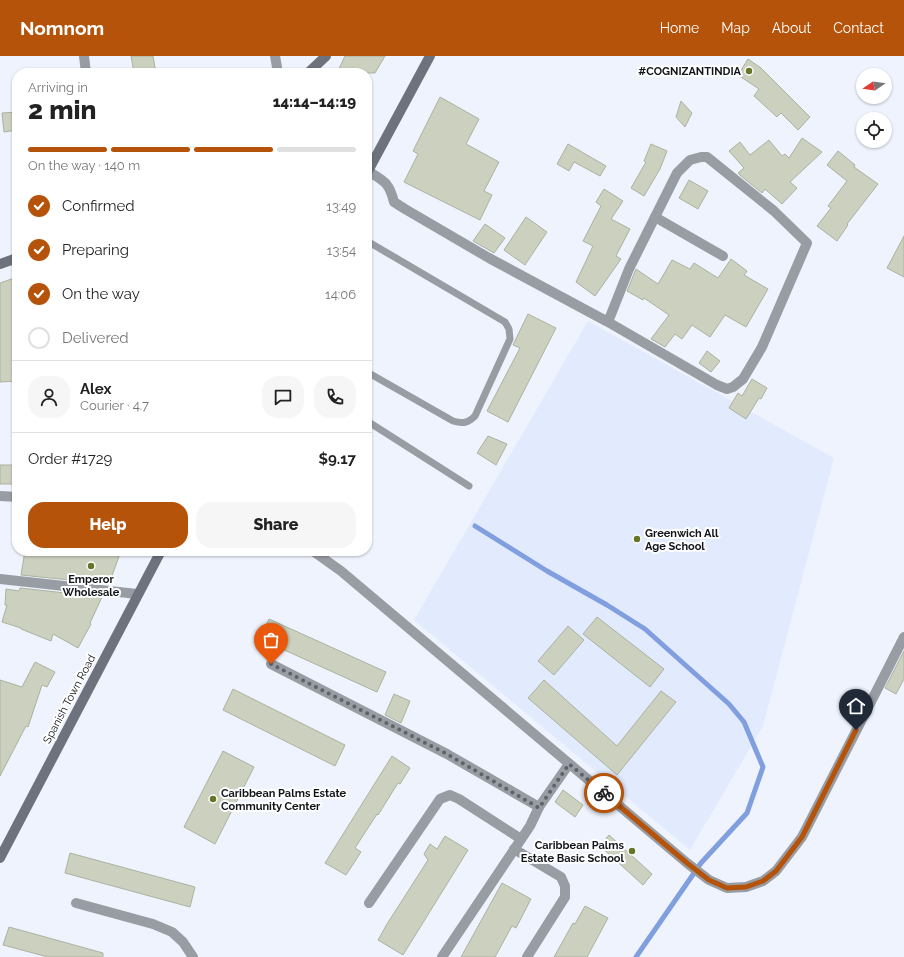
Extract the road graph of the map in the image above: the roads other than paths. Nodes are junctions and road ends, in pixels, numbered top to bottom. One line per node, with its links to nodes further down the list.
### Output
1 (84, 56): 5 (street)
2 (275, 56): 6 (street)
3 (326, 56): 7 (main road)
4 (430, 56): 8 (main road)
5 (85, 68)
6 (277, 68)
7 (313, 68)
8 (372, 165)
9 (372, 175): 15 (street)
10 (655, 217): 12 (street); 15 (street); 15 (street)
11 (372, 244): 16 (lane)
12 (723, 256)
13 (12, 260): 14 (main road)
14 (0, 264)
15 (608, 322)
16 (372, 375)
17 (372, 424): 18 (lane)
18 (469, 486)
19 (0, 496): 20 (street)
20 (12, 497)
21 (157, 556): 24 (main road, Spanish Town Road)
22 (320, 556): 27 (street)
23 (0, 579): 24 (street)
24 (137, 594): 31 (main road, Spanish Town Road)
25 (904, 637): 27 (street)
26 (271, 664): 28 (street)
27 (569, 764): 28 (street)
28 (539, 808): 29 (street)
29 (521, 839): 30 (street); 33 (street)
30 (514, 849): 35 (street); 36 (street)
31 (0, 858)
32 (76, 903): 34 (street)
33 (369, 903)
34 (194, 957)
35 (442, 957)
36 (527, 957)

